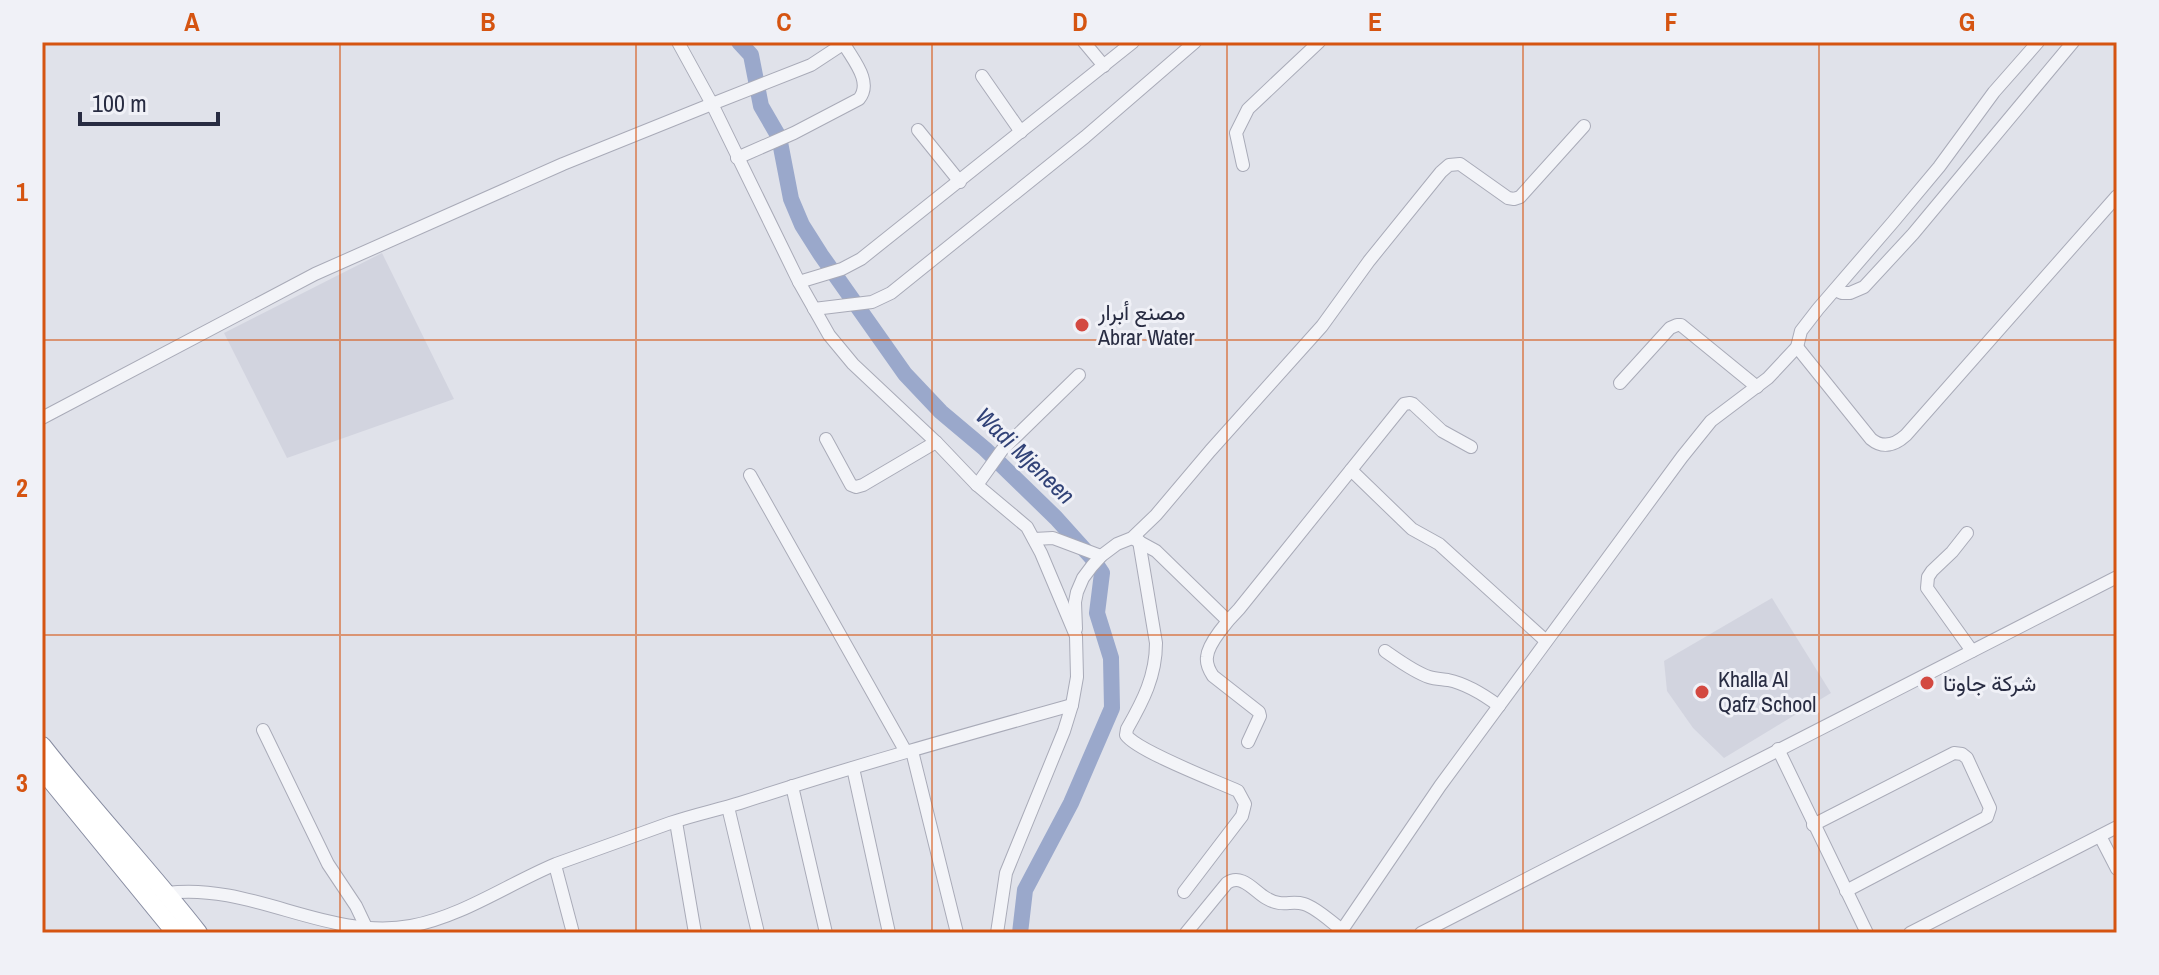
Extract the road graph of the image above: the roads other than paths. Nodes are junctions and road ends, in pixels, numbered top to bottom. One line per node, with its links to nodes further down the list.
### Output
1 (678, 42): 11 (street)
2 (1084, 42): 9 (street)
3 (1133, 42): 9 (street)
4 (1195, 42): 21 (street)
5 (1319, 42): 16 (street)
6 (2038, 42): 20 (street)
7 (2073, 42): 20 (street)
8 (845, 43): 11 (street); 15 (street)
9 (1104, 66): 14 (street)
10 (982, 76): 14 (street)
11 (712, 104): 15 (street); 26 (street)
12 (1584, 126): 35 (street)
13 (918, 130): 17 (street)
14 (1021, 132): 17 (street)
15 (737, 158): 19 (street)
16 (1243, 165)
17 (960, 182): 19 (street)
18 (2117, 196): 22 (street)
19 (799, 282): 21 (street)
20 (1835, 290): 22 (street)
21 (814, 309): 28 (street)
22 (1797, 347): 25 (street)
23 (1079, 375): 32 (street)
24 (1620, 383): 25 (street)
25 (1757, 387): 40 (street)
26 (42, 418)
27 (826, 439): 28 (street)
28 (936, 442): 32 (street)
29 (1471, 447): 30 (street)
30 (1351, 470): 38 (street); 40 (street)
31 (750, 475): 49 (street)
32 (981, 479): 34 (street)
33 (1967, 533): 42 (street)
34 (1034, 539): 36 (street); 39 (street)
35 (1136, 540): 36 (street); 38 (street); 61 (street)
36 (1101, 556): 39 (street)
37 (2117, 577): 42 (street)
38 (1227, 620): 46 (street)
39 (1076, 636): 43 (street)
40 (1546, 641): 44 (street)
41 (1385, 651): 44 (street)
42 (1972, 651): 48 (street)
43 (1072, 705): 49 (street); 73 (street)
44 (1499, 706): 64 (street)
45 (263, 730): 63 (street)
46 (1248, 742)
47 (42, 746): 62 (highway)
48 (1778, 749): 55 (street); 75 (street)
49 (909, 752): 50 (street); 72 (street)
50 (853, 768): 52 (street); 71 (street)
51 (42, 769): 65 (highway)
52 (792, 786): 53 (street); 70 (street)
53 (728, 807): 54 (street); 69 (street)
54 (676, 822): 58 (street); 68 (street)
55 (1813, 825): 60 (street); 60 (street)
56 (2117, 827): 57 (street)
57 (2100, 836): 59 (street); 77 (street)
58 (555, 865): 63 (street); 67 (street)
59 (2117, 869)
60 (1846, 891): 76 (street)
61 (1184, 892)
62 (167, 893): 63 (street); 66 (highway)
63 (366, 927)
64 (1341, 932): 74 (street)
65 (176, 933)
66 (198, 933)
67 (573, 933)
68 (695, 933)
69 (758, 933)
70 (826, 933)
71 (889, 933)
72 (957, 933)
73 (997, 933)
74 (1186, 933)
75 (1421, 933)
76 (1867, 933)
77 (1910, 933)

